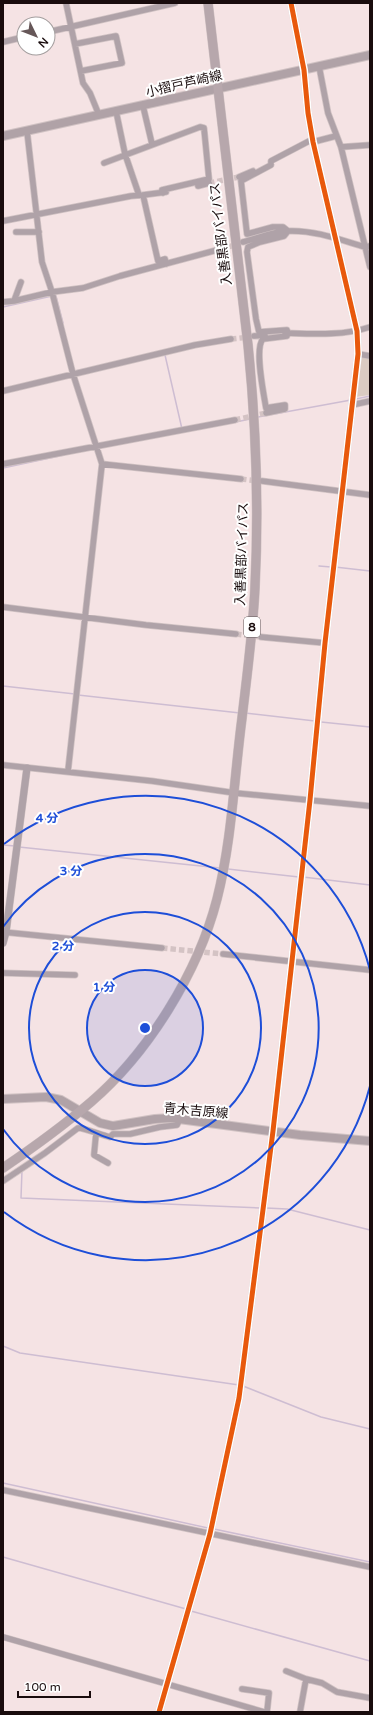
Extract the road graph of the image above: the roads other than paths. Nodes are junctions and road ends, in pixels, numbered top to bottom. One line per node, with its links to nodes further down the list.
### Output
1 (66, 3): 5 (street)
2 (175, 3): 5 (street)
3 (208, 3): 14 (highway, 入善黒部バイパス / 8)
4 (291, 3): 12 (street)
5 (72, 27): 6 (street); 9 (street)
6 (56, 30)
7 (16, 39): 8 (street)
8 (3, 42)
9 (75, 44): 13 (street); 13 (street)
10 (370, 55): 11 (main road, 小摺戸芦崎線)
11 (320, 66): 12 (main road, 小摺戸芦崎線); 20 (street)
12 (304, 70): 14 (main road, 小摺戸芦崎線); 21 (street)
13 (81, 71): 17 (street)
14 (217, 89): 15 (main road, 小摺戸芦崎線); 75 (highway, 入善黒部バイパス / 8)
15 (143, 106): 16 (main road, 小摺戸芦崎線); 22 (street)
16 (116, 111): 17 (main road, 小摺戸芦崎線); 25 (street)
17 (99, 115): 18 (main road, 小摺戸芦崎線)
18 (27, 131): 19 (main road, 小摺戸芦崎線); 32 (street)
19 (3, 136)
20 (336, 136): 21 (street); 24 (street)
21 (313, 140): 26 (street); 37 (street)
22 (152, 144): 25 (street); 30 (street)
23 (370, 145): 24 (street)
24 (341, 147): 39 (street)
25 (125, 154): 27 (street); 31 (street)
26 (271, 161): 28 (street); 34 (street)
27 (104, 163)
28 (239, 177)
29 (209, 183): 30 (street)
30 (163, 193): 31 (street)
31 (141, 195): 32 (street); 41 (street)
32 (37, 214): 33 (street); 36 (street)
33 (3, 221)
34 (288, 231): 37 (street); 38 (street); 49 (street)
35 (16, 232): 36 (street)
36 (39, 232): 44 (street)
37 (336, 238): 39 (street); 48 (street)
38 (243, 242)
39 (368, 246): 42 (street)
40 (221, 249): 41 (street)
41 (166, 264): 44 (street)
42 (370, 267)
43 (21, 282): 45 (street)
44 (52, 292): 45 (street); 54 (street)
45 (14, 301): 46 (street)
46 (3, 302)
47 (370, 327): 48 (street)
48 (357, 331): 49 (street); 52 (street)
49 (288, 333): 50 (street); 58 (street)
50 (254, 336)
51 (231, 339): 54 (street)
52 (358, 354): 53 (street); 57 (street)
53 (370, 356)
54 (73, 374): 55 (street); 60 (street)
55 (3, 391)
56 (370, 401): 57 (street)
57 (352, 405): 65 (street)
58 (266, 414)
59 (235, 420): 60 (street)
60 (95, 445): 61 (street); 62 (street)
61 (3, 464)
62 (102, 464): 63 (street); 68 (street)
63 (241, 479)
64 (262, 481): 65 (street)
65 (343, 492): 66 (street); 71 (street)
66 (370, 495)
67 (3, 607): 68 (street)
68 (84, 617): 69 (street); 74 (street)
69 (236, 634)
70 (261, 637): 71 (street)
71 (325, 643): 76 (street)
72 (3, 765): 73 (street)
73 (27, 768): 74 (street); 78 (street)
74 (68, 771): 75 (street)
75 (234, 794): 76 (street); 87 (highway, 入善黒部バイパス / 8)
76 (310, 800): 77 (street); 82 (street)
77 (370, 806)
78 (4, 932): 79 (street); 80 (street)
79 (3, 943)
80 (162, 948)
81 (223, 954): 82 (street)
82 (291, 962): 83 (street); 89 (street)
83 (370, 970)
84 (3, 973): 85 (street)
85 (75, 975)
86 (3, 1099): 87 (main road, 青木吉原線)
87 (80, 1112): 88 (main road, 青木吉原線); 93 (highway, 入善黒部バイパス / 8)
88 (180, 1119): 89 (main road, 青木吉原線); 90 (street)
89 (273, 1131): 91 (main road, 青木吉原線); 96 (street)
90 (96, 1134): 92 (street); 94 (street)
91 (370, 1141)
92 (108, 1163)
93 (3, 1168)
94 (3, 1181)
95 (3, 1490): 96 (street)
96 (210, 1534): 97 (street); 101 (street)
97 (370, 1567)
98 (3, 1638): 101 (street)
99 (286, 1671): 100 (street)
100 (306, 1679): 103 (street); 106 (street)
101 (167, 1685): 104 (street); 105 (street)
102 (242, 1689): 105 (street)
103 (370, 1698)
104 (159, 1712)
105 (266, 1712)
106 (300, 1712)

